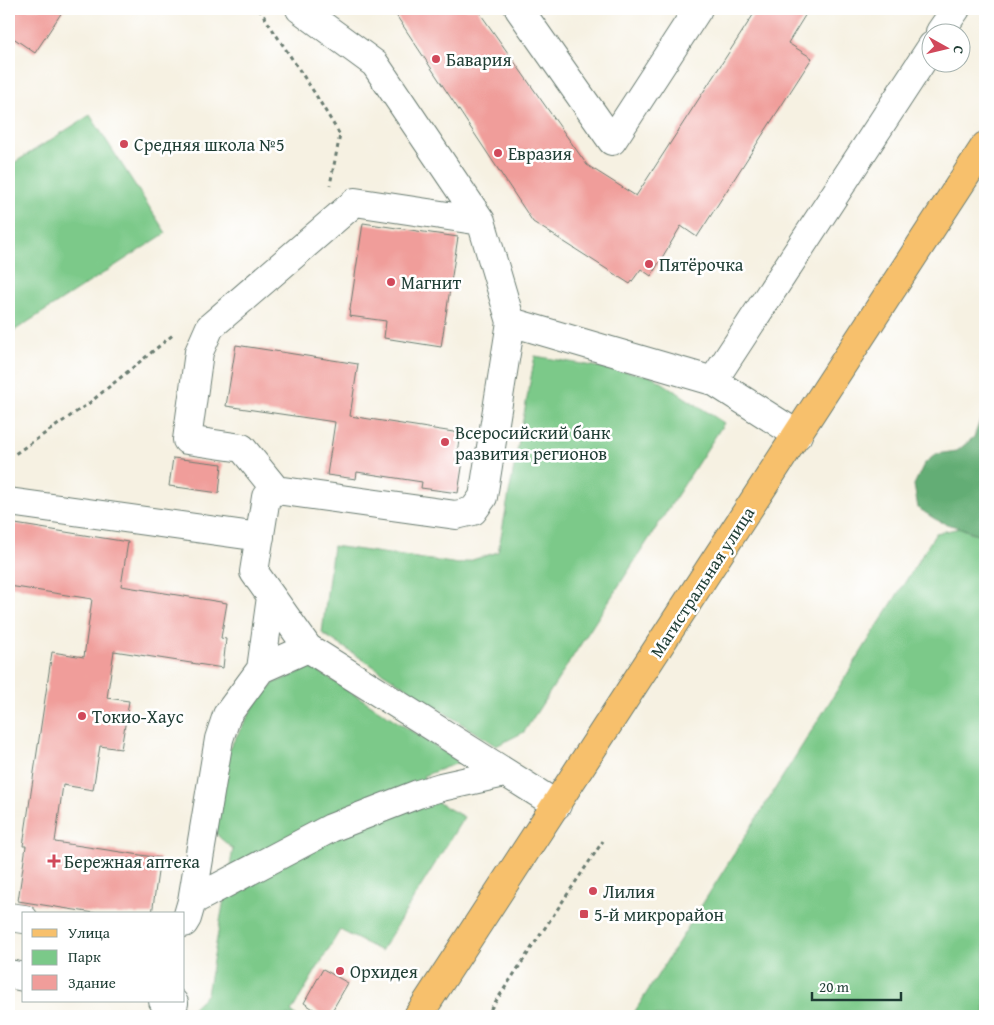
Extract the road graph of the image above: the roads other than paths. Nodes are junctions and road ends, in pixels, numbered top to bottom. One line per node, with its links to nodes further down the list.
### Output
1 (300, 9): 8 (lane)
2 (519, 9): 3 (lane)
3 (698, 9)
4 (956, 9): 5 (lane)
5 (947, 22)
6 (922, 61): 10 (lane)
7 (985, 146): 11 (main road, Магистральная улица)
8 (481, 221): 9 (lane); 12 (lane)
9 (510, 322): 10 (lane); 12 (lane)
10 (713, 381): 11 (lane)
11 (798, 435): 19 (main road, Магистральная улица)
12 (276, 490): 14 (lane)
13 (9, 502): 14 (lane)
14 (260, 537): 15 (lane)
15 (271, 597): 16 (lane); 17 (lane)
16 (308, 648): 17 (lane); 18 (lane)
17 (261, 669): 20 (lane)
18 (504, 773): 19 (lane); 20 (lane)
19 (557, 805): 25 (main road, Магистральная улица)
20 (188, 912)
21 (9, 916): 22 (lane)
22 (22, 919)
23 (9, 974): 24 (lane)
24 (22, 977)
25 (418, 1016)

